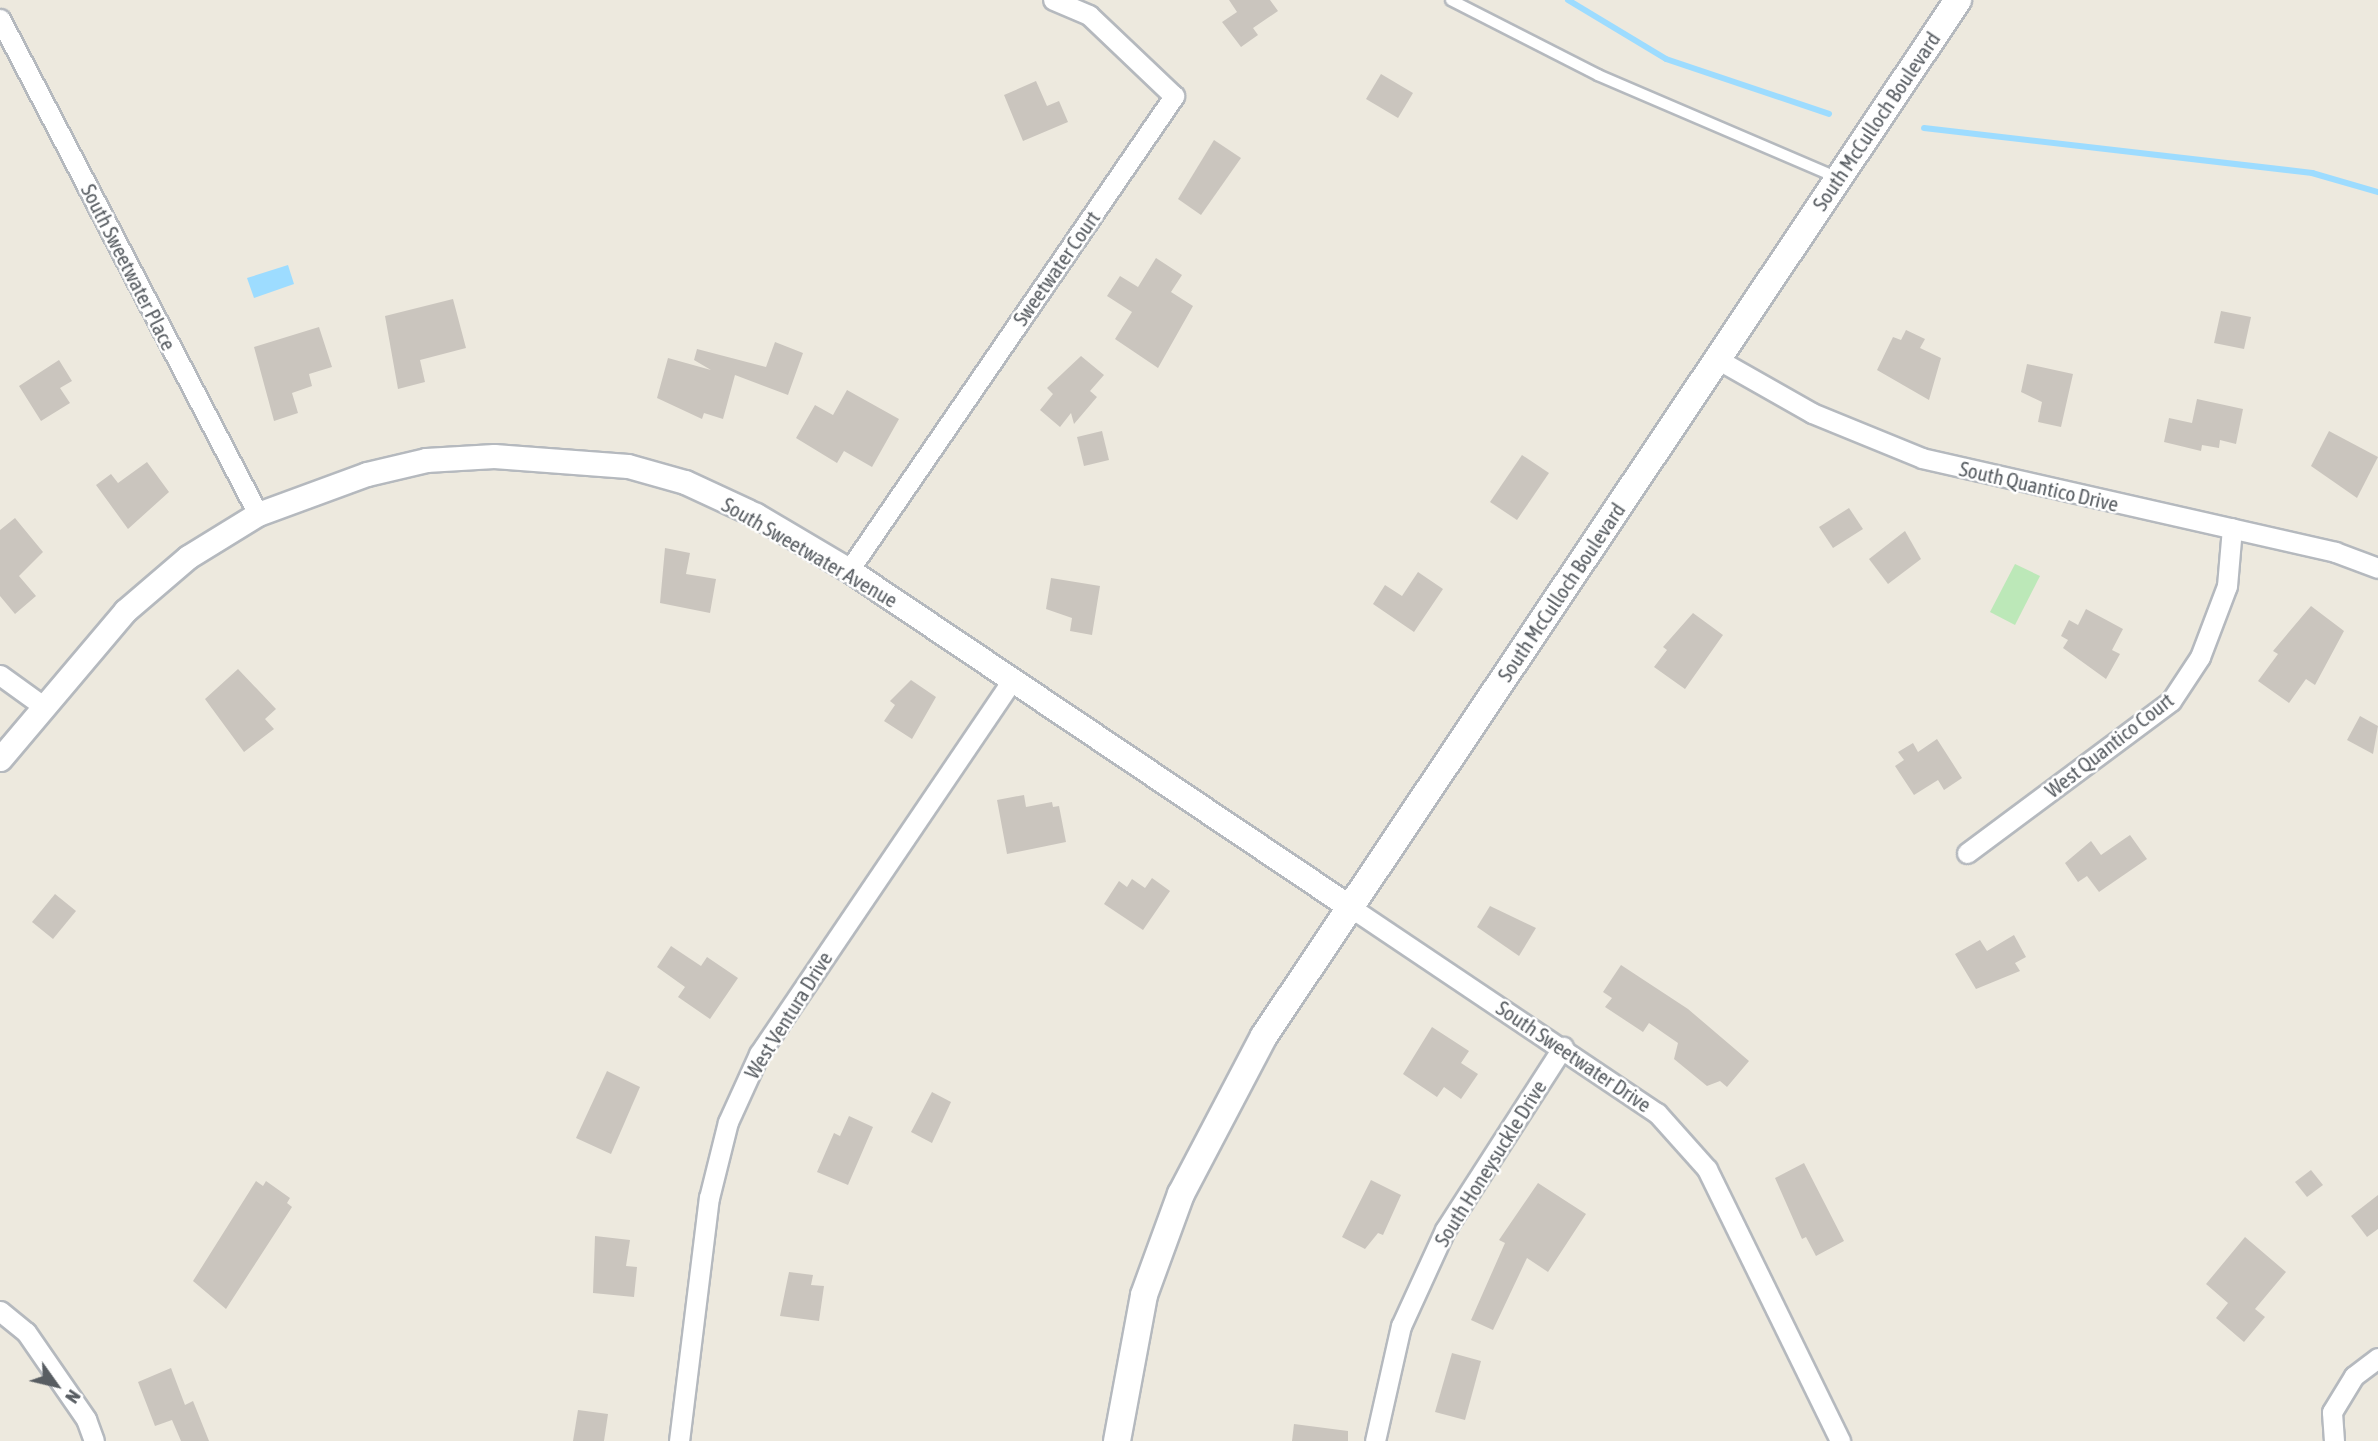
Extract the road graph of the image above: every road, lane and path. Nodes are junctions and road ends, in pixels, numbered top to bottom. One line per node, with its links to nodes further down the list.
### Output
1 (1053, 0): 10 (street, Sweetwater Court)
2 (1451, 0): 5 (lane)
3 (1958, 0): 5 (main road, South McCulloch Boulevard)
4 (0, 19): 7 (street, South Sweetwater Place)
5 (1838, 178): 6 (main road, South McCulloch Boulevard)
6 (1717, 359): 8 (street, South Quantico Drive); 16 (main road, South McCulloch Boulevard)
7 (258, 514): 10 (street, South Sweetwater Avenue); 13 (street, South Sweetwater Avenue)
8 (2232, 528): 9 (street, South Quantico Drive); 15 (street, West Quantico Court)
9 (2378, 568)
10 (849, 570): 12 (street, South Sweetwater Avenue)
11 (0, 675): 13 (street)
12 (1012, 680): 16 (street, South Sweetwater Avenue); 21 (street, West Ventura Drive)
13 (43, 706): 14 (street, South Sweetwater Avenue)
14 (0, 759)
15 (1967, 853)
16 (1350, 907): 17 (street, South Sweetwater Drive); 22 (main road, South McCulloch Boulevard)
17 (1563, 1048): 23 (street, South Honeysuckle Drive); 24 (street, South Sweetwater Drive)
18 (0, 1311): 20 (street)
19 (2378, 1358): 25 (street)
20 (94, 1441)
21 (679, 1441)
22 (1117, 1441)
23 (1375, 1441)
24 (1840, 1441)
25 (2334, 1441)

